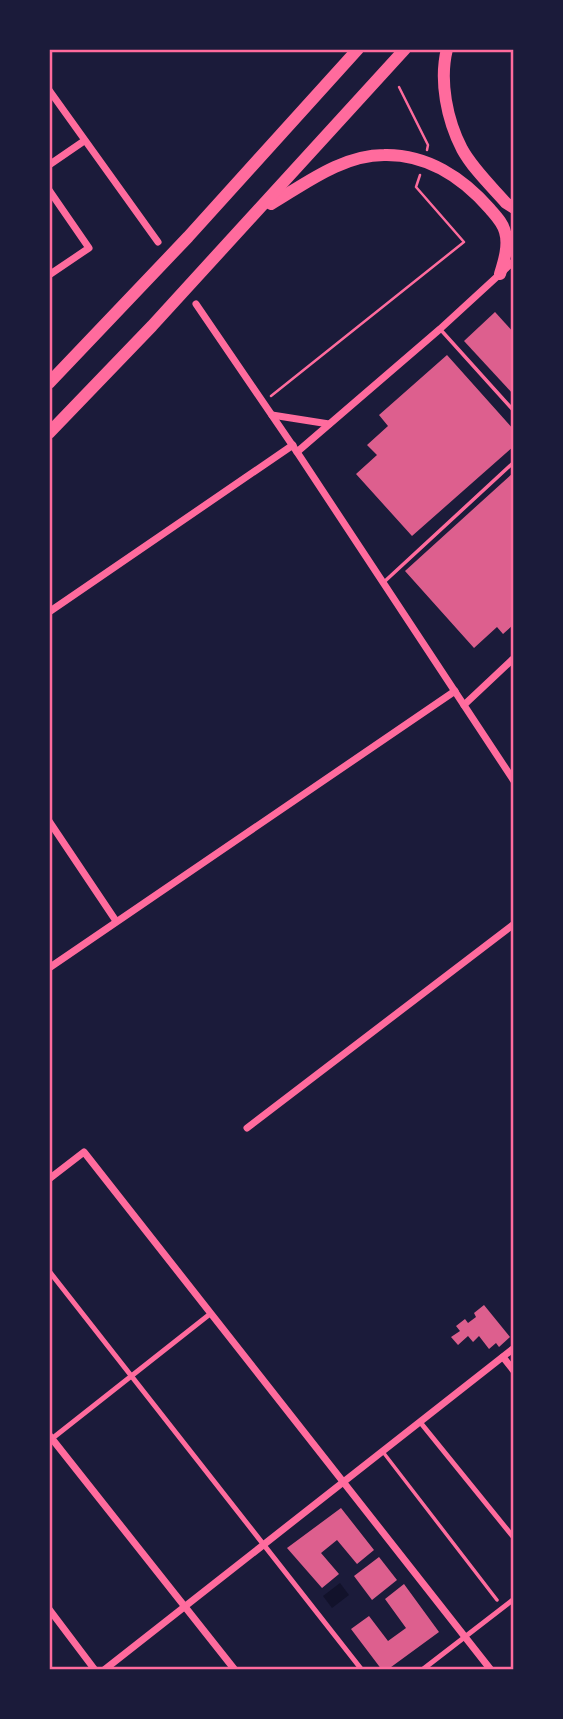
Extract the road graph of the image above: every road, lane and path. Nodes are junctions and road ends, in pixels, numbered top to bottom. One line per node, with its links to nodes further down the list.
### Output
1 (358, 49): 19 (highway)
2 (405, 49): 12 (highway)
3 (447, 49): 11 (highway)
4 (400, 87): 7 (path)
5 (49, 90): 6 (street)
6 (84, 141): 8 (street); 13 (street)
7 (426, 153)
8 (49, 165)
9 (421, 170): 20 (path)
10 (49, 190): 16 (street)
11 (514, 208)
12 (258, 211): 15 (highway); 24 (highway)
13 (158, 242)
14 (514, 261): 15 (street)
15 (500, 274): 18 (street)
16 (49, 275)
17 (196, 304): 20 (street)
18 (440, 329): 21 (lane); 23 (street)
19 (49, 383)
20 (263, 402): 22 (street)
21 (514, 411)
22 (272, 415): 23 (street); 25 (street)
23 (330, 424): 25 (street)
24 (49, 433)
25 (295, 448): 27 (street); 28 (street)
26 (514, 463): 27 (lane)
27 (384, 583): 30 (street)
28 (49, 612)
29 (514, 659): 31 (street)
30 (455, 691): 31 (street); 34 (street)
31 (464, 705): 32 (street)
32 (514, 780)
33 (49, 821): 34 (street)
34 (116, 921): 36 (street)
35 (514, 924): 37 (street)
36 (49, 968)
37 (247, 1128)
38 (49, 1179): 40 (street)
39 (49, 1271): 44 (street)
40 (210, 1314): 44 (street); 48 (street)
41 (514, 1348): 42 (street)
42 (502, 1357): 43 (street); 45 (street)
43 (514, 1371)
44 (130, 1376): 46 (street); 50 (street)
45 (420, 1422): 47 (street); 49 (street)
46 (50, 1438): 53 (street)
47 (383, 1452): 48 (street); 52 (lane)
48 (344, 1481): 50 (street); 55 (street)
49 (514, 1538)
50 (263, 1544): 53 (street); 59 (street)
51 (514, 1599): 55 (street)
52 (497, 1600)
53 (185, 1606): 57 (street); 58 (street)
54 (49, 1609): 56 (street)
55 (465, 1637): 60 (street); 61 (street)
56 (95, 1670)
57 (104, 1670)
58 (235, 1670)
59 (362, 1670)
60 (422, 1670)
61 (491, 1670)

